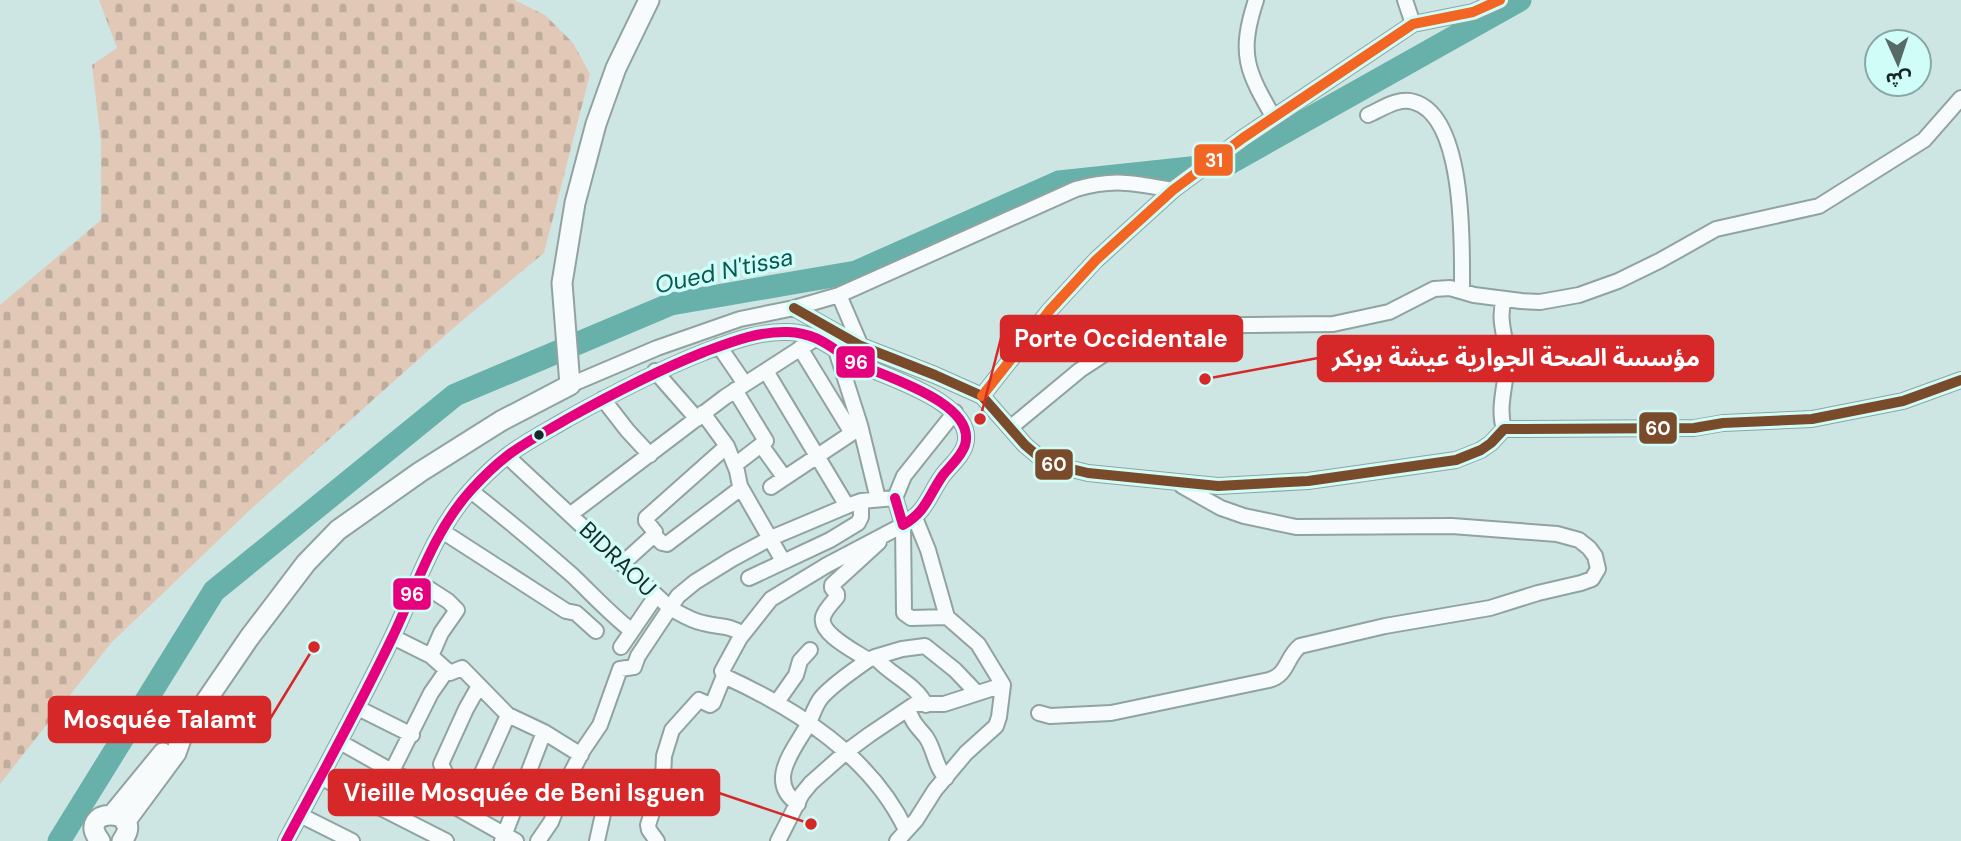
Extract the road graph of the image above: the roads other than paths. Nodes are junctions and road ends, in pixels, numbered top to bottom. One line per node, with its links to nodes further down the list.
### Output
1 (649, 0): 22 (main road)
2 (1255, 0): 8 (street)
3 (1405, 0): 5 (street)
4 (1500, 0): 5 (street)
5 (1413, 24): 8 (street)
6 (1961, 98): 12 (street)
7 (1368, 115): 10 (street)
8 (1274, 118): 9 (street)
9 (1173, 190): 11 (street); 24 (street)
10 (1462, 291): 12 (street); 28 (street)
11 (839, 295): 13 (street); 16 (street)
12 (1504, 300): 29 (street)
13 (794, 308): 16 (street); 22 (street)
14 (818, 337): 15 (street); 17 (street); 18 (street)
15 (719, 346): 19 (street); 23 (street)
16 (860, 346): 24 (street)
17 (800, 348): 20 (street); 33 (street)
18 (836, 350): 26 (street); 42 (street)
19 (655, 371): 25 (street); 27 (street)
20 (766, 371): 23 (street); 33 (street)
21 (1961, 380): 29 (street)
22 (570, 385): 91 (main road)
23 (740, 387): 27 (street); 30 (street)
24 (982, 396): 28 (street)
25 (603, 399): 32 (street); 34 (street)
26 (955, 412): 41 (street); 45 (street)
27 (700, 416): 31 (street); 32 (street)
28 (1010, 428): 37 (street)
29 (1504, 429): 37 (street)
30 (761, 445): 35 (street); 36 (street)
31 (727, 446): 35 (street); 47 (street)
32 (650, 455): 44 (street)
33 (817, 455): 36 (street); 43 (street)
34 (508, 456): 40 (street); 44 (street, BIDRAOU)
35 (735, 465): 39 (street)
36 (784, 477): 38 (street)
37 (1178, 484): 74 (street)
38 (771, 487)
39 (741, 488): 47 (street); 49 (street)
40 (471, 491): 46 (street); 58 (street)
41 (895, 498): 42 (street); 45 (street)
42 (878, 499): 43 (street)
43 (854, 504): 49 (street); 50 (street)
44 (571, 514): 51 (street, BIDRAOU)
45 (909, 522): 48 (street); 56 (street); 56 (street)
46 (442, 531): 53 (street); 57 (street)
47 (654, 535): 51 (street)
48 (882, 535): 59 (street); 64 (street)
49 (771, 538): 50 (street); 55 (street)
50 (783, 561): 52 (street)
51 (622, 564): 54 (street, BIDRAOU)
52 (749, 578)
53 (417, 581): 60 (street); 63 (street)
54 (656, 596): 55 (street, BIDRAOU); 58 (street)
55 (670, 608): 59 (street, BIDRAOU); 81 (street)
56 (947, 617): 67 (street)
57 (596, 631)
58 (632, 631): 61 (street)
59 (743, 634): 66 (street)
60 (393, 637): 63 (street); 72 (street)
61 (621, 647)
62 (810, 650): 70 (street)
63 (431, 656): 65 (street)
64 (871, 658): 69 (street); 71 (street); 76 (street)
65 (447, 670): 68 (street); 78 (street)
66 (724, 676): 70 (street); 100 (street)
67 (1003, 685): 69 (street); 84 (street)
68 (479, 686): 75 (street); 86 (street)
69 (976, 692): 71 (street)
70 (777, 702): 76 (street)
71 (926, 705): 73 (street)
72 (358, 708): 78 (street); 79 (street)
73 (908, 709): 80 (street); 84 (street)
74 (1039, 713)
75 (508, 715): 77 (street); 89 (street)
76 (808, 724): 80 (street); 88 (street)
77 (544, 732): 81 (street); 94 (street)
78 (412, 735): 82 (street)
79 (340, 741): 82 (street); 83 (street)
80 (846, 752): 88 (street); 92 (street)
81 (581, 755): 98 (street)
82 (393, 770): 86 (street); 87 (street)
83 (322, 778): 87 (street); 90 (street)
84 (946, 778): 92 (street)
85 (612, 793): 99 (street)
86 (435, 794): 89 (street)
87 (375, 804): 97 (street)
88 (798, 804): 101 (street)
89 (465, 811): 94 (street)
90 (300, 815): 95 (street); 96 (street)
91 (124, 830): 93 (main road)
92 (901, 835)
93 (93, 837)
94 (508, 838)
95 (286, 841)
96 (352, 841)
97 (446, 841)
98 (538, 841)
99 (597, 841)
100 (657, 841)
101 (778, 841)

